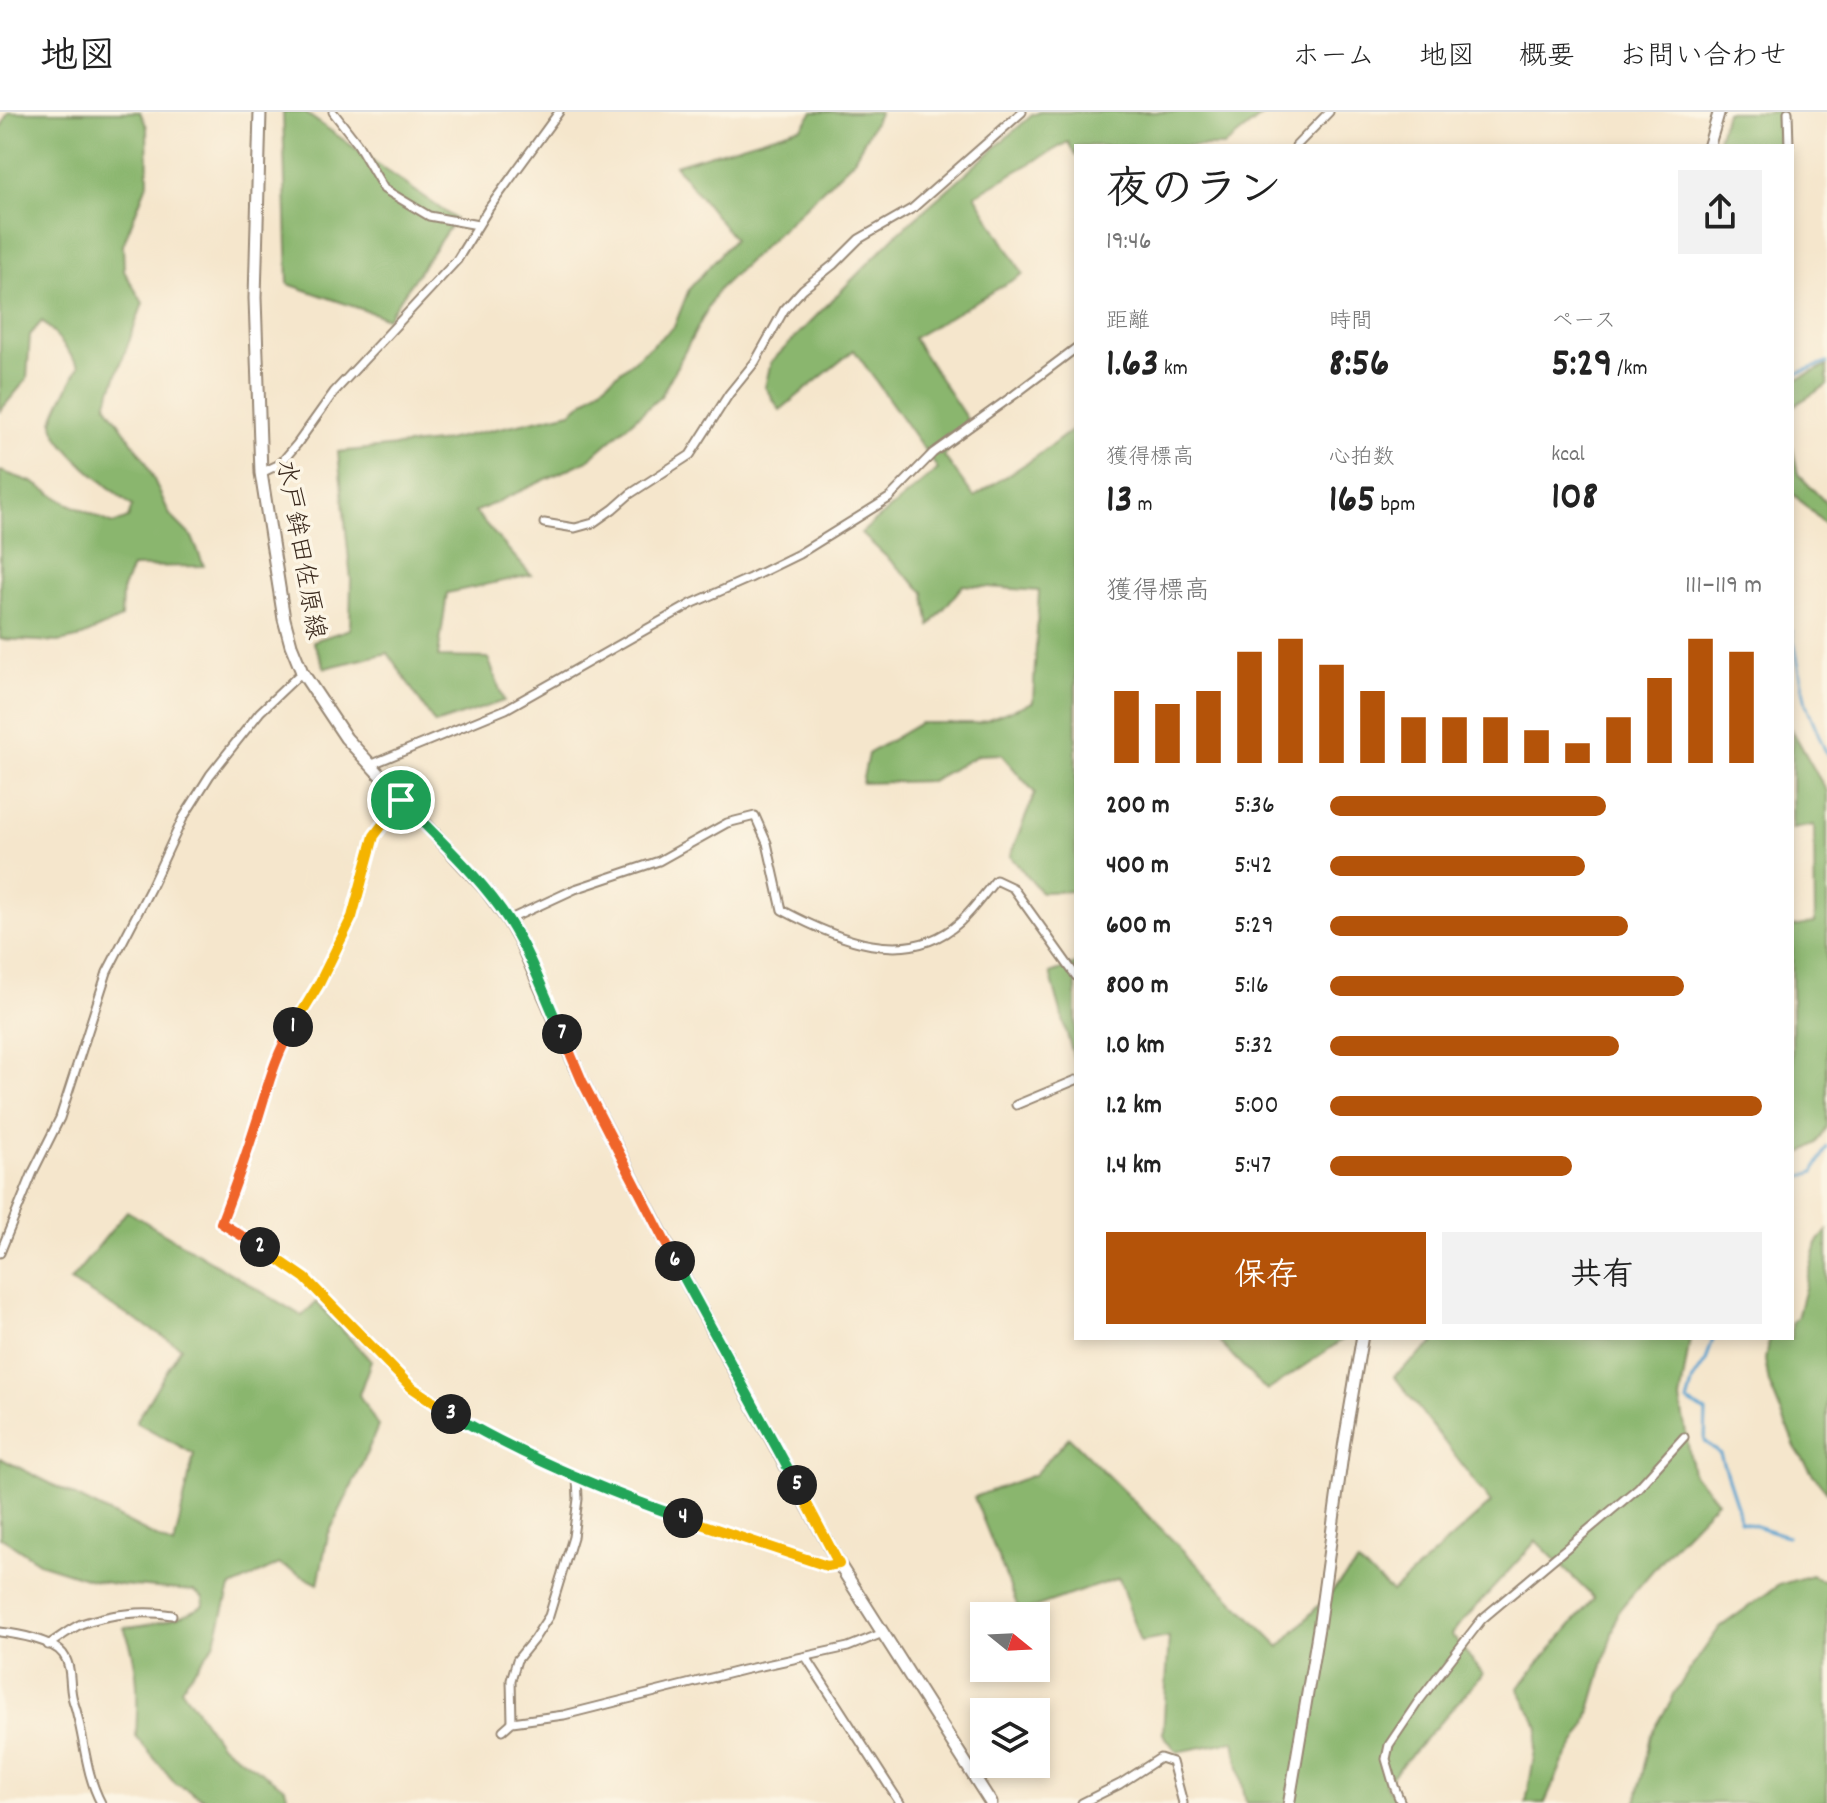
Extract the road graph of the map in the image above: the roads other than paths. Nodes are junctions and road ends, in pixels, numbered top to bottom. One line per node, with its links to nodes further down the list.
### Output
1 (260, 112): 13 (main road, 水戸鉾田佐原線)
2 (333, 112): 11 (street)
3 (559, 112): 11 (street)
4 (1022, 112): 14 (street)
5 (1329, 112): 8 (street)
6 (1719, 112): 9 (street)
7 (1788, 112): 10 (street)
8 (1298, 144)
9 (1710, 144)
10 (1789, 144)
11 (478, 225): 13 (street)
12 (1074, 350): 16 (street)
13 (261, 473): 15 (main road, 水戸鉾田佐原線)
14 (544, 523)
15 (302, 672): 16 (main road, 水戸鉾田佐原線); 22 (street)
16 (370, 765): 17 (main road, 水戸鉾田佐原線)
17 (401, 800): 18 (main road, 水戸鉾田佐原線); 25 (street)
18 (508, 920): 19 (street); 26 (main road, 水戸鉾田佐原線)
19 (1074, 973)
20 (1074, 1081): 21 (street)
21 (1016, 1105)
22 (0, 1253)
23 (1362, 1340): 39 (street)
24 (1684, 1437): 40 (street)
25 (577, 1477): 26 (street); 32 (street)
26 (839, 1564): 29 (main road, 水戸鉾田佐原線)
27 (172, 1615): 30 (street)
28 (0, 1632): 30 (street)
29 (883, 1633): 31 (street); 36 (main road, 水戸鉾田佐原線)
30 (48, 1645): 34 (street)
31 (806, 1657): 32 (street); 35 (street)
32 (512, 1722): 33 (street)
33 (503, 1730)
34 (101, 1803)
35 (900, 1803)
36 (991, 1803)
37 (1082, 1803): 38 (street)
38 (1183, 1803)
39 (1289, 1803)
40 (1401, 1803)

